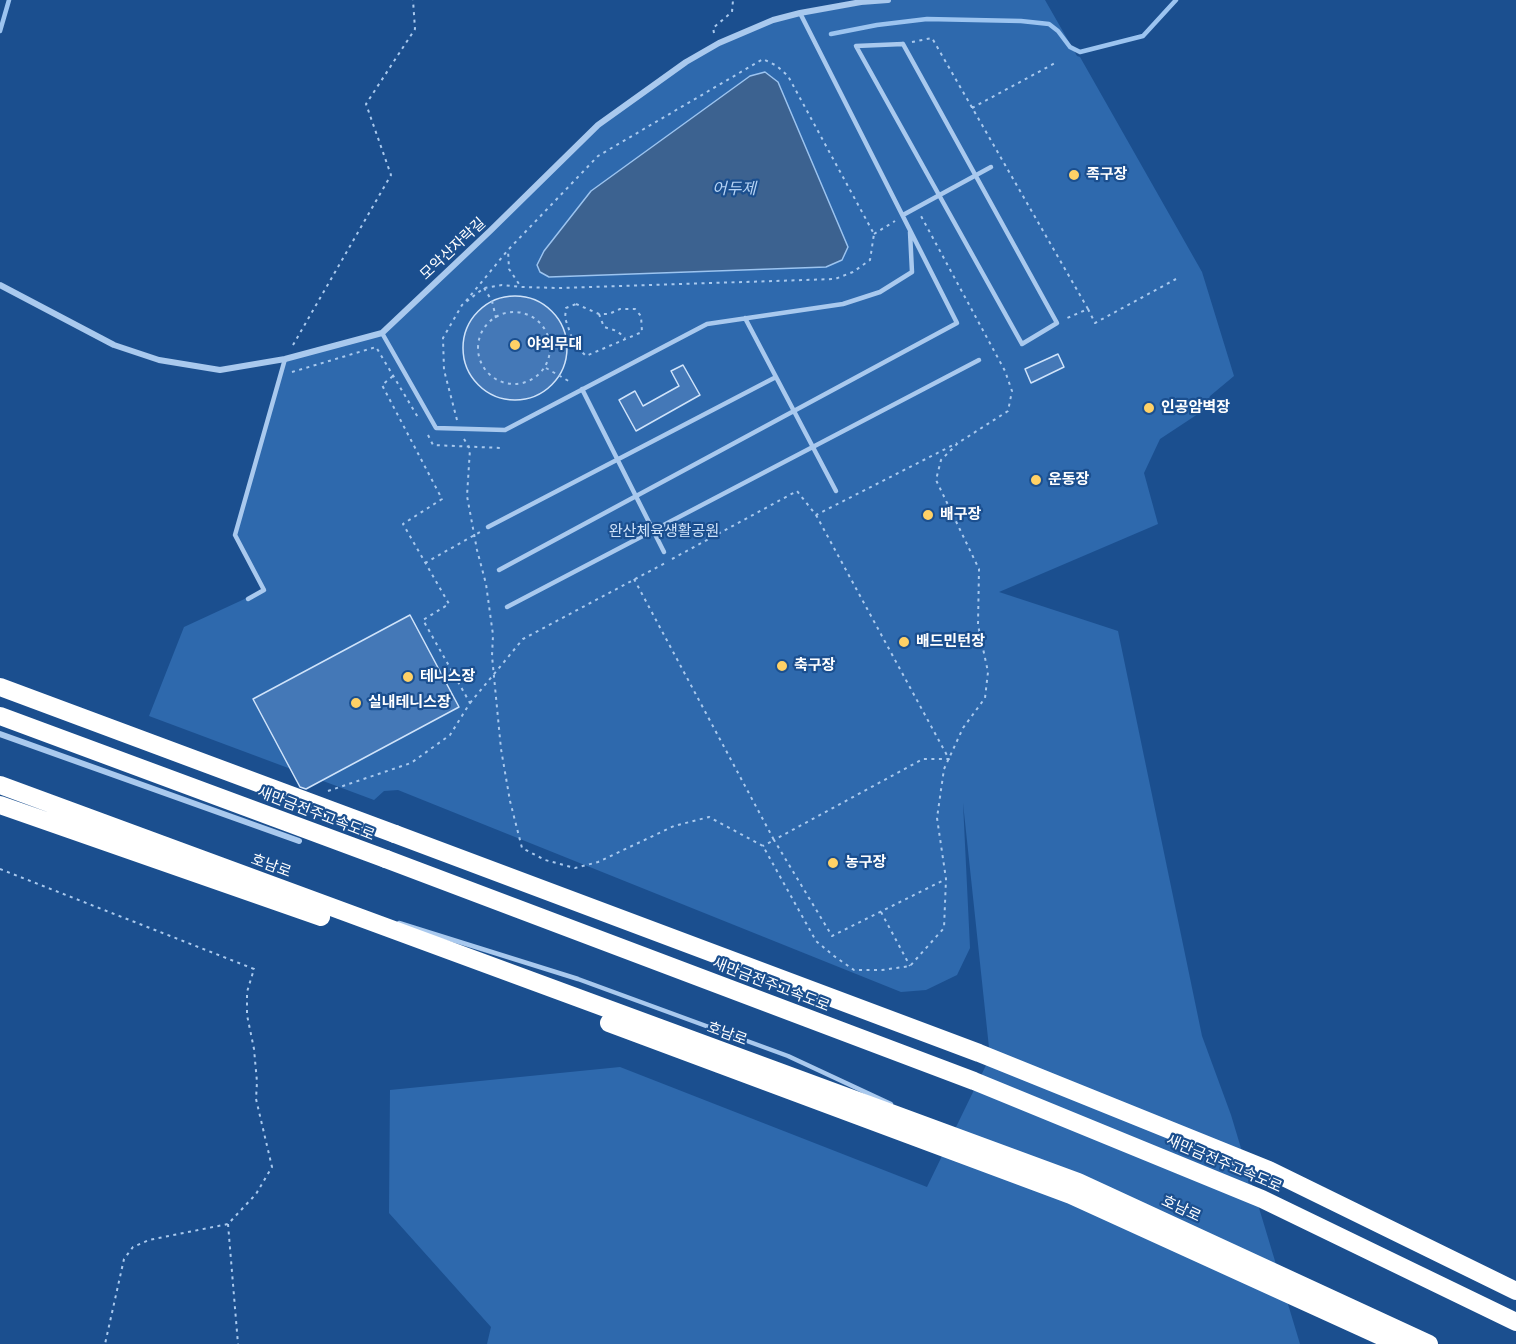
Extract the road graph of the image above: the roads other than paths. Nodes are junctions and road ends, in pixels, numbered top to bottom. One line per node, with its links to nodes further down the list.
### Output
1 (888, 0): 2 (street, 모악산자락길)
2 (800, 13): 6 (lane); 10 (street, 모악산자락길)
3 (991, 167): 4 (lane)
4 (975, 175): 5 (lane); 5 (lane); 5 (lane)
5 (939, 195): 6 (lane)
6 (903, 215): 7 (lane)
7 (910, 229): 9 (lane); 15 (lane)
8 (0, 285): 11 (street, 모악산자락길)
9 (745, 318): 13 (lane); 14 (lane)
10 (382, 333): 11 (street, 모악산자락길); 14 (lane)
11 (285, 359): 24 (lane)
12 (979, 360): 16 (lane)
13 (776, 377): 15 (lane); 17 (lane)
14 (582, 389): 17 (lane)
15 (794, 411): 16 (lane); 19 (lane)
16 (813, 447): 18 (lane); 21 (lane)
17 (618, 459): 19 (lane); 20 (lane)
18 (836, 490)
19 (636, 496): 21 (lane); 23 (lane)
20 (488, 527)
21 (653, 530): 22 (lane); 25 (lane)
22 (664, 552)
23 (499, 570)
24 (248, 599)
25 (507, 607)
26 (0, 687): 38 (highway, 새만금전주고속도로, bridge)
27 (0, 716): 39 (highway, 새만금전주고속도로, bridge)
28 (0, 734): 31 (street)
29 (0, 785): 32 (highway, 호남로)
30 (0, 805): 40 (highway, 호남로)
31 (299, 841)
32 (211, 863): 33 (lane); 37 (highway, 호남로)
33 (355, 909)
34 (389, 919): 35 (lane)
35 (892, 1105)
36 (913, 1114): 37 (lane)
37 (986, 1148): 41 (highway, 호남로)
38 (1516, 1291)
39 (1516, 1322)
40 (1398, 1344)
41 (1429, 1344)

